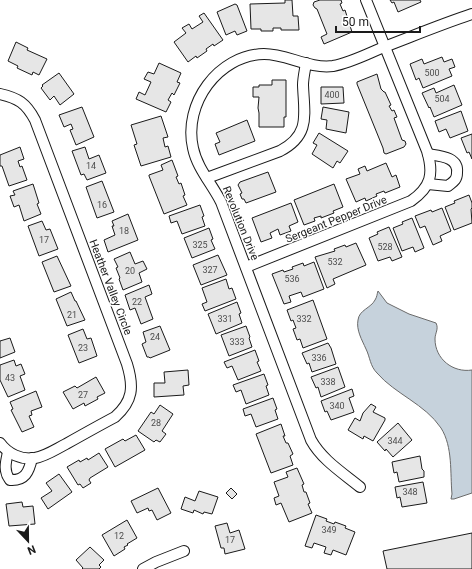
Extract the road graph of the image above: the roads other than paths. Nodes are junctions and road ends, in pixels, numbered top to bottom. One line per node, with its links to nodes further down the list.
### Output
1 (366, 0): 3 (street)
2 (472, 14): 3 (street, Revolution Drive)
3 (386, 47): 4 (street, Revolution Drive); 6 (street)
4 (306, 63): 7 (street); 7 (street, Revolution Drive)
5 (0, 94): 12 (street, Heather Valley Circle)
6 (428, 154): 8 (street); 8 (street)
7 (207, 178): 9 (street, Revolution Drive)
8 (428, 184): 9 (street, Sergeant Pepper Drive)
9 (246, 267): 13 (street, Revolution Drive)
10 (0, 443): 11 (street)
11 (8, 452): 12 (street); 12 (street)
12 (32, 458)
13 (360, 487)
14 (184, 551): 15 (street)
15 (143, 569)

